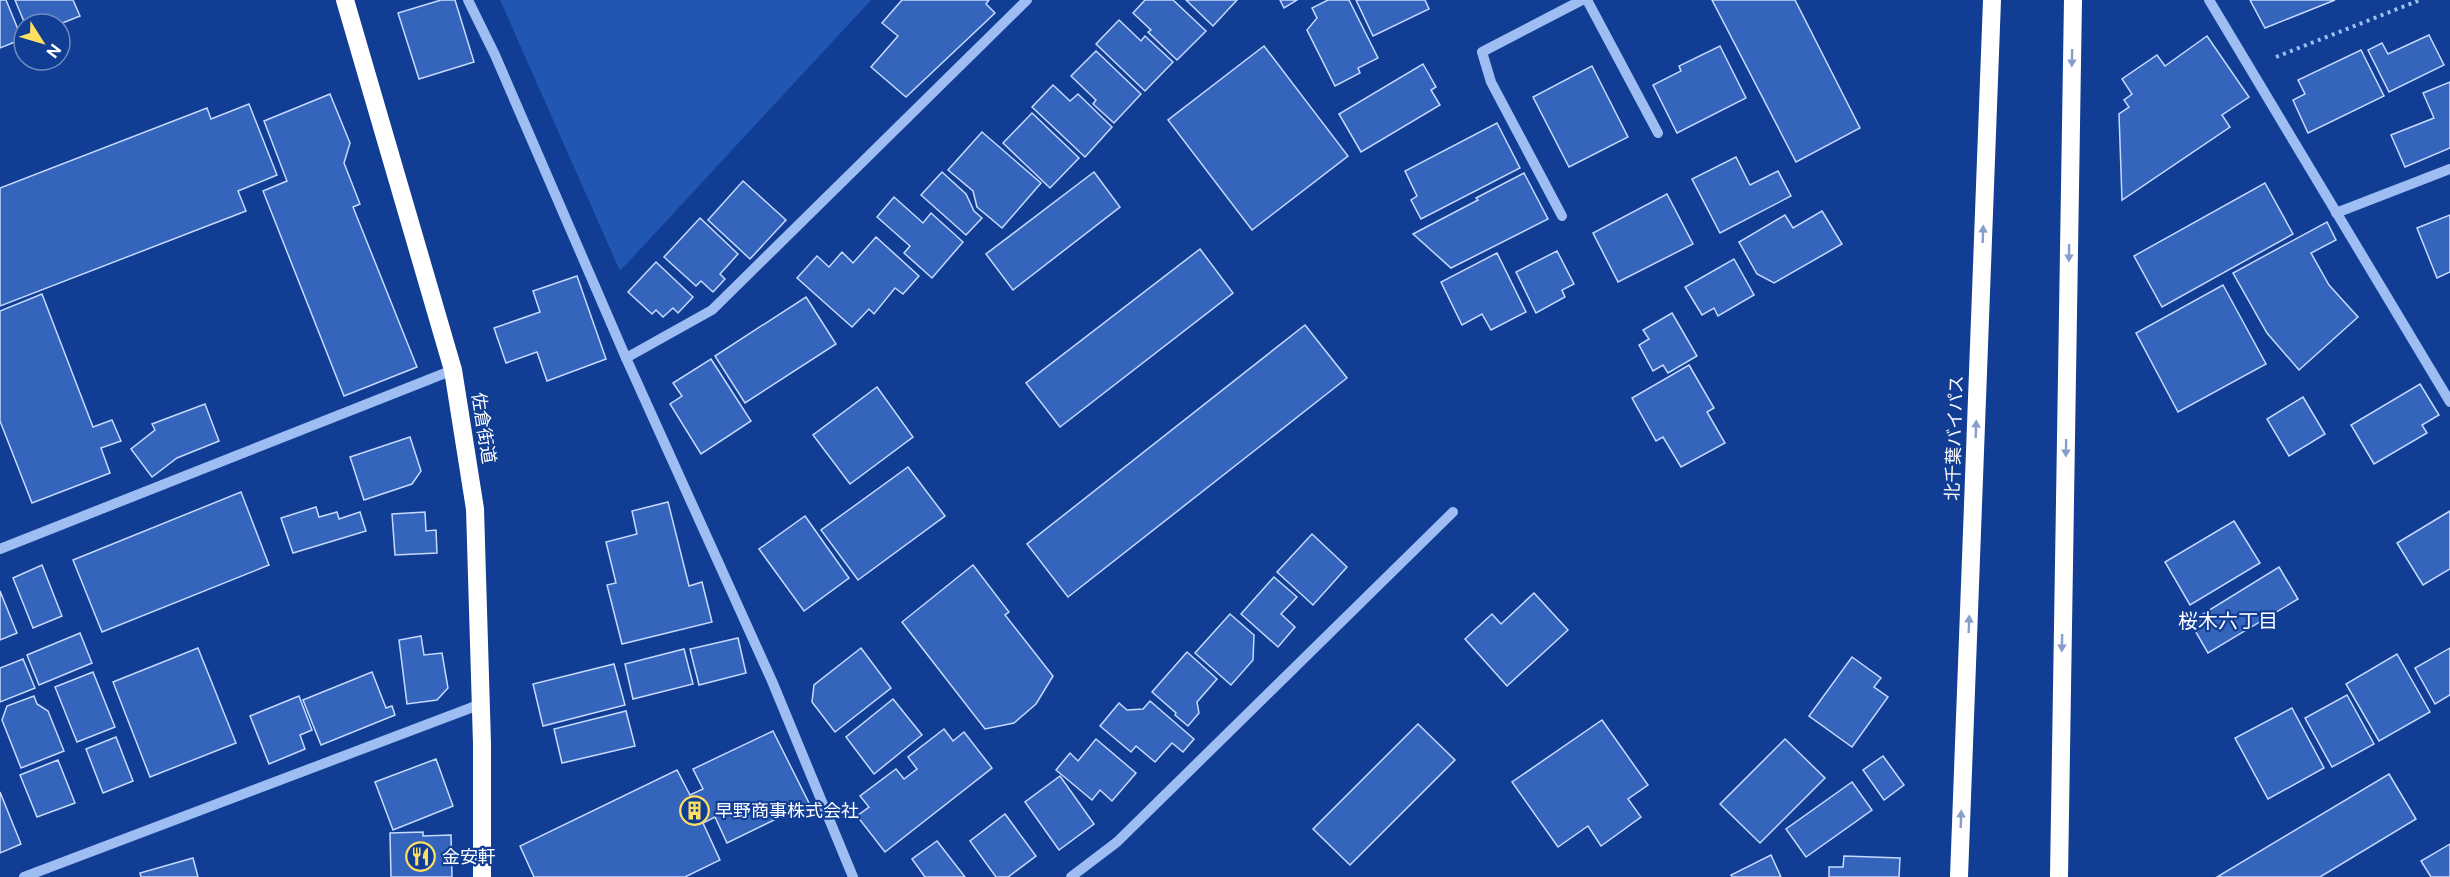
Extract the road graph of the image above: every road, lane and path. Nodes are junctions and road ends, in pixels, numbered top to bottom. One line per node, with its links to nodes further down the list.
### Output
1 (345, 0): 16 (highway, 佐倉街道)
2 (468, 0): 15 (street)
3 (1027, 0): 15 (street)
4 (1582, 0): 14 (street)
5 (1587, 0): 11 (street)
6 (1992, 0): 25 (highway, 北千葉バイパス, one-way to 6)
7 (2073, 0): 26 (highway, one-way to 26)
8 (2209, 0): 10 (street)
9 (2420, 0): 10 (path)
10 (2248, 68): 13 (street)
11 (1658, 133)
12 (2450, 169): 13 (street)
13 (2336, 213): 17 (street)
14 (1562, 216)
15 (626, 358): 23 (street)
16 (453, 370): 19 (street); 20 (highway, 佐倉街道)
17 (2450, 402)
18 (1453, 512): 24 (street)
19 (0, 549)
20 (481, 704): 21 (street); 22 (highway, 佐倉街道)
21 (24, 877)
22 (482, 877)
23 (853, 877)
24 (1071, 877)
25 (1959, 877)
26 (2059, 877)

